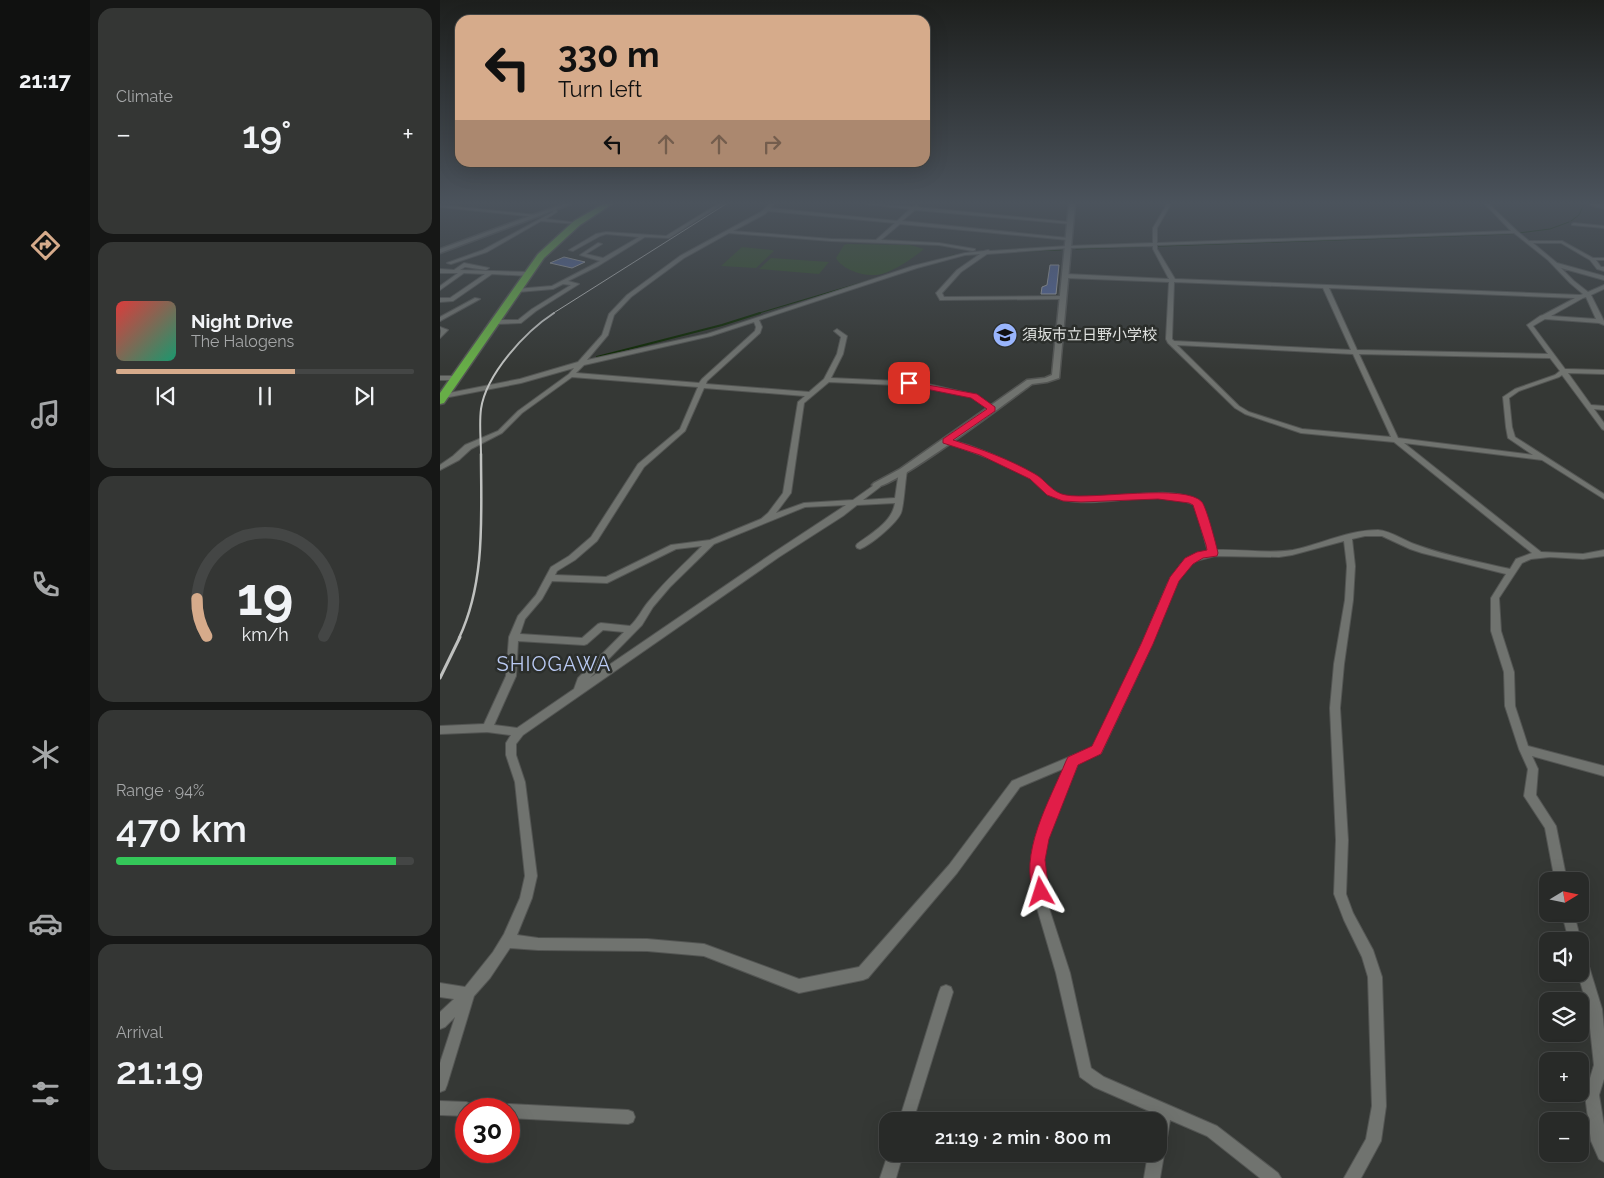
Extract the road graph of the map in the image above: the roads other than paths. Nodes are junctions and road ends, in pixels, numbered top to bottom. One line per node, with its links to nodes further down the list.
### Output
1 (460, 259): 13 (street)
2 (539, 259): 22 (highway)
3 (599, 259): 12 (street)
4 (679, 259): 47 (street)
5 (950, 259): 38 (street)
6 (976, 259): 32 (street)
7 (1067, 259): 23 (street)
8 (1161, 259): 25 (street)
9 (1548, 259): 15 (street)
10 (1592, 259): 11 (street); 16 (street)
11 (1604, 259)
12 (604, 260): 26 (street)
13 (449, 263): 14 (street); 17 (street)
14 (440, 264)
15 (1554, 264): 24 (street); 31 (street)
16 (1604, 269)
17 (440, 271): 18 (street)
18 (454, 272): 19 (street); 20 (street)
19 (463, 272): 20 (street); 29 (street)
20 (480, 272): 21 (street)
21 (490, 273): 22 (street); 35 (street)
22 (529, 274): 30 (highway)
23 (1066, 276): 25 (street); 32 (street)
24 (1604, 278)
25 (1172, 280): 27 (street); 44 (street)
26 (562, 282): 30 (street); 39 (street)
27 (1325, 286): 33 (street); 45 (street)
28 (1604, 287): 31 (street)
29 (440, 288)
30 (518, 290): 39 (highway)
31 (1588, 295): 33 (street); 40 (street)
32 (1064, 297): 59 (street)
33 (1581, 297): 36 (street)
34 (477, 299): 37 (street)
35 (440, 300)
36 (1542, 317): 40 (street); 46 (street)
37 (440, 319)
38 (756, 320): 47 (street); 54 (street)
39 (495, 322): 52 (highway)
40 (1602, 322)
41 (440, 329): 43 (street)
42 (837, 330): 53 (street)
43 (440, 336)
44 (1171, 344): 45 (street); 61 (street)
45 (1355, 352): 46 (street); 61 (street)
46 (1553, 356): 48 (street)
47 (583, 363): 50 (street); 56 (street)
48 (1563, 371): 49 (street); 57 (street); 63 (street)
49 (1604, 372)
50 (571, 375): 54 (street); 64 (street)
51 (440, 378): 52 (street)
52 (456, 378): 56 (highway)
53 (827, 380): 55 (street); 59 (street)
54 (700, 385): 55 (street); 78 (street)
55 (808, 394): 70 (street)
56 (442, 398)
57 (1590, 407): 58 (street); 60 (street)
58 (1604, 408)
59 (992, 409): 62 (street)
60 (1604, 428)
61 (1395, 440): 63 (street); 76 (street)
62 (946, 441): 65 (street); 74 (street)
63 (1542, 458): 67 (street)
64 (440, 468)
65 (903, 471): 66 (street); 68 (street)
66 (877, 485): 69 (street)
67 (1604, 497)
68 (900, 500): 69 (street); 73 (street)
69 (857, 502): 70 (street); 81 (street)
70 (764, 521): 72 (street)
71 (1348, 536): 74 (street); 77 (street); 108 (street)
72 (712, 542): 78 (street); 79 (street)
73 (860, 546)
74 (1213, 553): 86 (street)
75 (1604, 553): 76 (street)
76 (1541, 556): 77 (street)
77 (1512, 572): 85 (street)
78 (550, 578): 80 (street)
79 (632, 630): 80 (street); 81 (street)
80 (514, 637): 82 (street)
81 (578, 690): 84 (street)
82 (487, 728): 83 (street); 84 (street)
83 (440, 730)
84 (519, 732): 89 (street)
85 (1524, 749): 87 (street); 88 (street)
86 (1073, 761): 89 (street); 98 (street)
87 (1604, 771)
88 (1559, 872)
89 (508, 941): 93 (street)
90 (1587, 982): 102 (street)
91 (440, 990): 93 (street)
92 (946, 992): 100 (street)
93 (468, 994): 94 (street); 95 (street)
94 (440, 1022)
95 (440, 1085)
96 (440, 1108): 97 (street)
97 (455, 1109)
98 (1164, 1111): 107 (street)
99 (520, 1112): 101 (street)
100 (909, 1112)
101 (628, 1117)
102 (1604, 1154)
103 (893, 1162): 105 (street)
104 (1155, 1162): 106 (street)
105 (888, 1178)
106 (1152, 1178)
107 (1273, 1178)
108 (1352, 1178)

